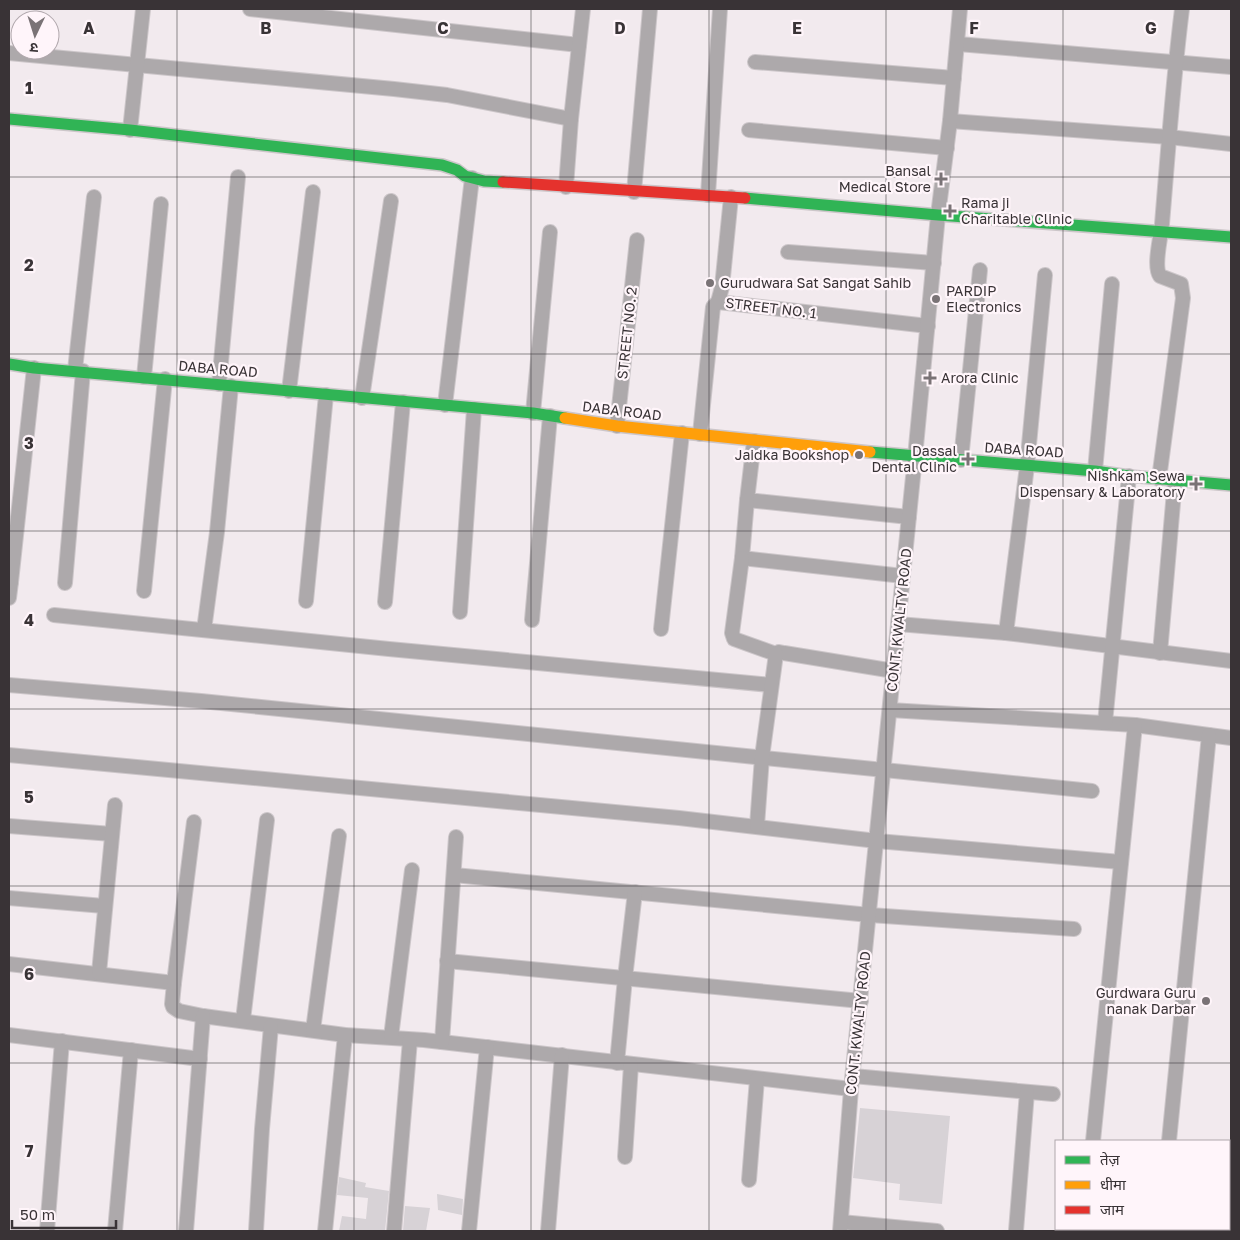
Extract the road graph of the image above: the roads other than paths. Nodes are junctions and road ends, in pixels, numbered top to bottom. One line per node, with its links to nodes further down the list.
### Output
1 (143, 9): 13 (street)
2 (250, 9): 9 (street)
3 (583, 9): 9 (street)
4 (650, 9): 28 (street)
5 (720, 9): 29 (street)
6 (960, 9): 8 (street, CONT. KWALTY ROAD)
7 (1182, 9): 12 (street)
8 (958, 44): 12 (street); 15 (street, CONT. KWALTY ROAD)
9 (579, 45): 17 (street)
10 (9, 53): 13 (street)
11 (755, 62): 15 (street)
12 (1175, 64): 14 (street); 21 (street)
13 (137, 66): 17 (street); 19 (street)
14 (1231, 67)
15 (954, 78): 18 (street, CONT. KWALTY ROAD)
16 (9, 119): 19 (street)
17 (571, 119): 26 (street)
18 (950, 121): 21 (street); 23 (street, CONT. KWALTY ROAD)
19 (130, 130): 25 (street)
20 (749, 130): 23 (street)
21 (1169, 137): 22 (street); 36 (street)
22 (1231, 144)
23 (947, 148): 34 (street, CONT. KWALTY ROAD)
24 (238, 177): 51 (street)
25 (472, 178): 26 (street); 56 (street)
26 (566, 187): 28 (street)
27 (313, 192): 52 (street)
28 (634, 192): 29 (street)
29 (708, 195): 31 (street)
30 (94, 197): 48 (street)
31 (731, 198): 34 (street); 44 (street)
32 (391, 201): 54 (street)
33 (161, 204): 49 (street)
34 (938, 215): 36 (street); 40 (street, CONT. KWALTY ROAD)
35 (550, 232): 58 (street)
36 (1162, 232): 37 (street); 69 (street)
37 (1231, 237)
38 (637, 240): 60 (street, STREET NO. 2)
39 (788, 252): 40 (street)
40 (934, 263): 45 (street, CONT. KWALTY ROAD)
41 (980, 270): 65 (street)
42 (1044, 276): 66 (street)
43 (1112, 284): 67 (street)
44 (718, 302): 45 (street, STREET NO. 1); 62 (street, STREET NO. 1)
45 (928, 326): 64 (street, CONT. KWALTY ROAD)
46 (9, 364): 47 (street, DABA ROAD)
47 (34, 368): 48 (street, DABA ROAD); 76 (street)
48 (79, 371): 49 (street, DABA ROAD); 77 (street)
49 (144, 377): 50 (street, DABA ROAD)
50 (165, 379): 51 (street, DABA ROAD); 78 (street)
51 (225, 385): 52 (street, DABA ROAD); 87 (street)
52 (289, 391): 53 (street, DABA ROAD)
53 (326, 395): 54 (street, DABA ROAD); 80 (street)
54 (362, 398): 55 (street, DABA ROAD)
55 (403, 402): 56 (street, DABA ROAD); 81 (street)
56 (445, 406): 57 (street, DABA ROAD)
57 (474, 409): 58 (street, DABA ROAD); 82 (street)
58 (533, 414): 59 (street, DABA ROAD)
59 (550, 416): 60 (street, DABA ROAD); 84 (street)
60 (617, 426): 61 (street, DABA ROAD)
61 (682, 433): 62 (street, DABA ROAD); 86 (street)
62 (700, 434): 63 (street, DABA ROAD)
63 (754, 441): 64 (street, DABA ROAD); 72 (street)
64 (915, 457): 65 (street, DABA ROAD); 73 (street, CONT. KWALTY ROAD)
65 (961, 460): 66 (street, DABA ROAD)
66 (1027, 466): 67 (street, DABA ROAD); 88 (street)
67 (1095, 471): 68 (street, DABA ROAD)
68 (1129, 476): 69 (street, DABA ROAD); 89 (street)
69 (1159, 479): 70 (street, DABA ROAD)
70 (1175, 480): 71 (street, DABA ROAD); 90 (street)
71 (1231, 485)
72 (747, 500): 73 (street); 74 (street)
73 (909, 517): 75 (street, CONT. KWALTY ROAD)
74 (742, 558): 75 (street); 91 (street)
75 (903, 576): 85 (street, CONT. KWALTY ROAD)
76 (10, 582): 79 (street)
77 (64, 582)
78 (144, 591)
79 (9, 598)
80 (306, 601)
81 (385, 602)
82 (460, 612)
83 (54, 615): 87 (street)
84 (532, 620)
85 (898, 624): 88 (street); 93 (street, CONT. KWALTY ROAD)
86 (661, 629)
87 (204, 630): 95 (street)
88 (1006, 633): 89 (street)
89 (1112, 647): 90 (street); 97 (street)
90 (1160, 653): 92 (street)
91 (776, 654): 93 (street); 95 (street)
92 (1231, 661)
93 (894, 671): 96 (street, CONT. KWALTY ROAD)
94 (9, 685): 102 (street)
95 (771, 685): 102 (street)
96 (890, 710): 97 (street); 103 (street, CONT. KWALTY ROAD)
97 (1105, 723): 98 (street)
98 (1135, 725): 99 (street); 114 (street)
99 (1209, 736): 100 (street); 148 (street)
100 (1231, 738)
101 (9, 755): 109 (street)
102 (762, 757): 103 (street); 109 (street)
103 (883, 770): 104 (street); 113 (street, CONT. KWALTY ROAD)
104 (1092, 792)
105 (115, 805): 110 (street)
106 (267, 820): 129 (street)
107 (194, 822): 126 (street)
108 (9, 826): 110 (street)
109 (758, 826): 113 (street)
110 (112, 834): 119 (street)
111 (339, 836): 131 (street)
112 (456, 837): 116 (street)
113 (877, 841): 114 (street); 120 (street, CONT. KWALTY ROAD)
114 (1121, 862): 147 (street)
115 (412, 870): 134 (street)
116 (454, 875): 117 (street); 122 (street)
117 (635, 892): 120 (street); 125 (street)
118 (9, 898): 119 (street)
119 (104, 906): 124 (street)
120 (870, 915): 121 (street); 127 (street, CONT. KWALTY ROAD)
121 (1074, 928)
122 (447, 961): 125 (street); 137 (street)
123 (9, 964): 124 (street)
124 (99, 973): 126 (street)
125 (625, 978): 127 (street); 142 (street)
126 (174, 982): 128 (street)
127 (861, 1001): 144 (street, CONT. KWALTY ROAD)
128 (203, 1016): 129 (street); 141 (street)
129 (243, 1020): 130 (street)
130 (271, 1026): 131 (street); 156 (street)
131 (313, 1030): 132 (street)
132 (345, 1034): 134 (street); 157 (street)
133 (9, 1035): 136 (street)
134 (391, 1037): 135 (street)
135 (410, 1040): 137 (street); 158 (street)
136 (62, 1041): 139 (street); 153 (street)
137 (442, 1042): 138 (street)
138 (487, 1047): 140 (street); 159 (street)
139 (131, 1050): 141 (street); 154 (street)
140 (562, 1055): 142 (street); 160 (street)
141 (200, 1059): 155 (street)
142 (624, 1064): 143 (street); 149 (street)
143 (757, 1078): 144 (street); 150 (street)
144 (852, 1083): 145 (street); 151 (street, CONT. KWALTY ROAD)
145 (1026, 1092): 146 (street); 161 (street)
146 (1053, 1094)
147 (1093, 1140)
148 (1169, 1140)
149 (625, 1157)
150 (749, 1180)
151 (840, 1227): 152 (street)
152 (937, 1230)
153 (47, 1231)
154 (114, 1231)
155 (186, 1231)
156 (256, 1231)
157 (325, 1231)
158 (394, 1231)
159 (469, 1231)
160 (548, 1231)
161 (1016, 1231)

